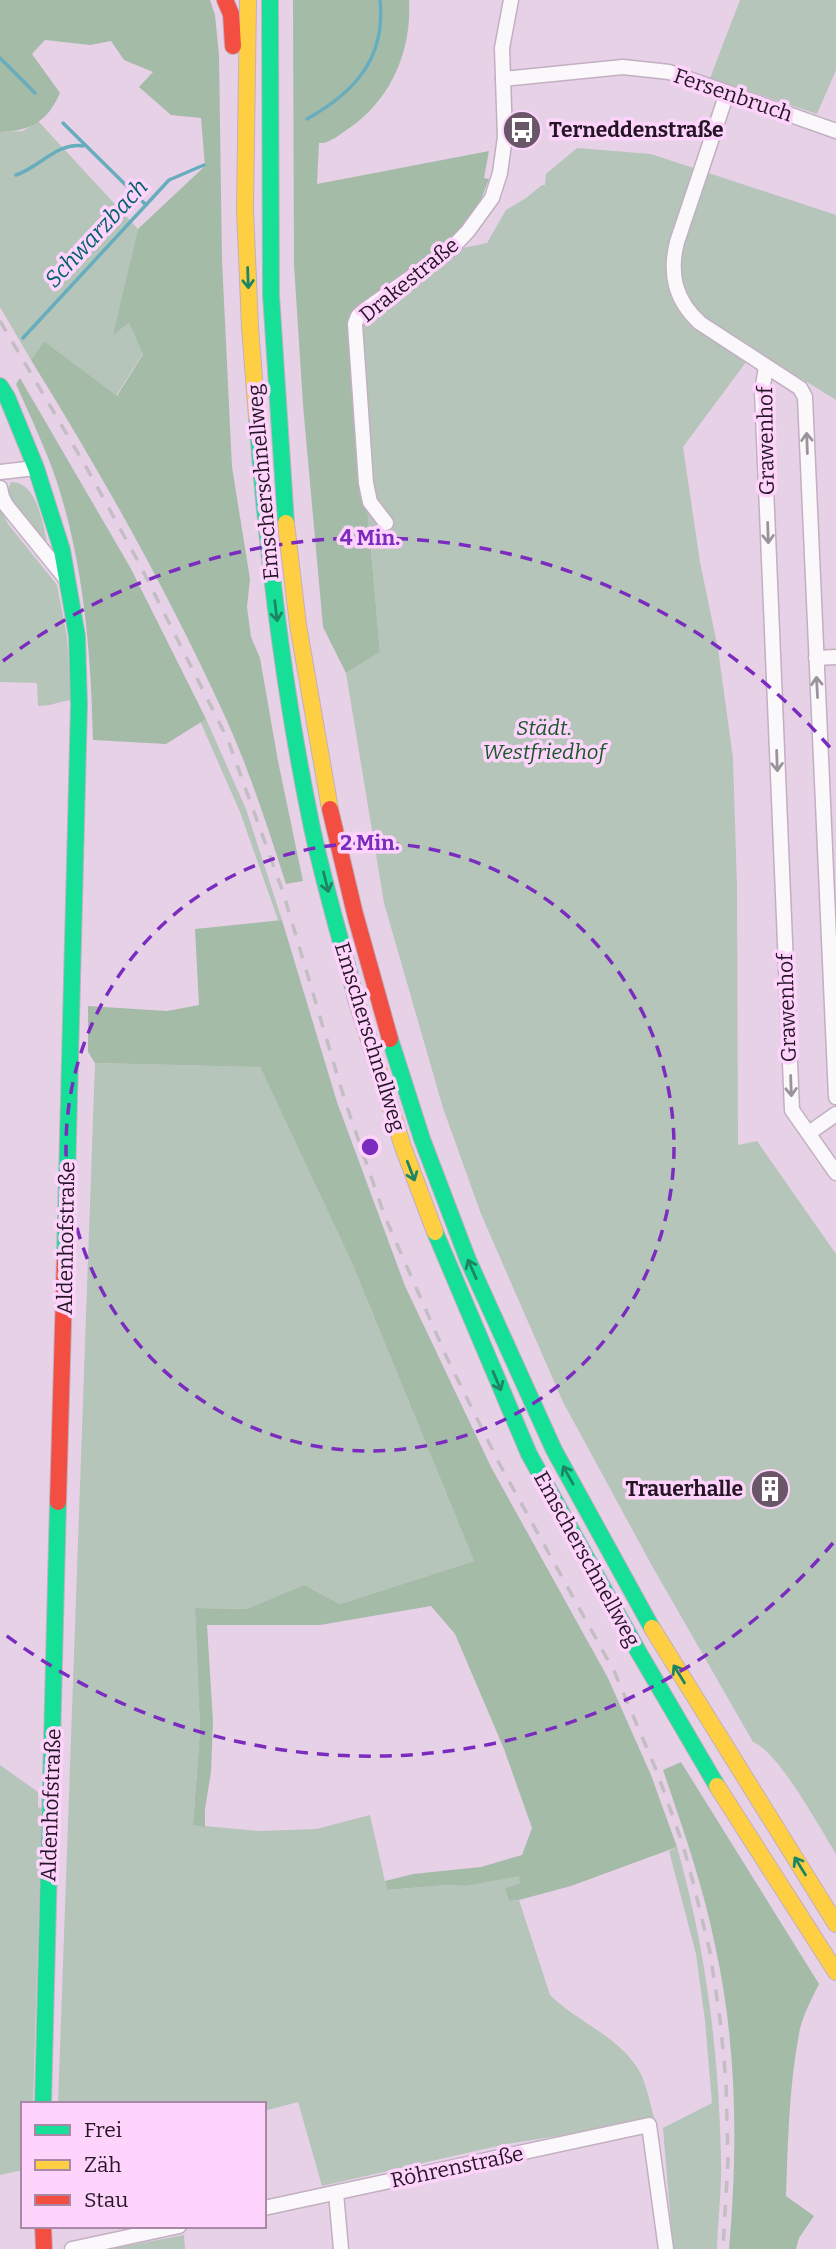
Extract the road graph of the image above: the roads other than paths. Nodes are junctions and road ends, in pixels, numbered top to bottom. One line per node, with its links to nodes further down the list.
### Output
1 (225, 0): 8 (main road)
2 (248, 0): 8 (main road, Emscherschnellweg)
3 (270, 0): 23 (main road, Emscherschnellweg, one-way to 3)
4 (511, 0): 5 (street, Drakestraße)
5 (503, 79): 6 (street, Fersenbruch); 15 (street, Drakestraße)
6 (727, 93): 7 (street, Fersenbruch); 9 (street)
7 (836, 131)
8 (245, 210): 24 (main road, Emscherschnellweg, one-way to 24)
9 (766, 368): 18 (street, Grawenhof, one-way to 9); 21 (street, Grawenhof, one-way to 21)
10 (0, 386): 11 (main road, Aldenhofstraße)
11 (36, 468): 12 (street); 16 (main road, Aldenhofstraße)
12 (0, 472): 13 (street)
13 (0, 482)
14 (0, 488): 16 (street)
15 (386, 523)
16 (69, 583): 25 (main road, Aldenhofstraße)
17 (836, 657): 18 (street)
18 (816, 658): 19 (street, Grawenhof, one-way to 18)
19 (836, 1097)
20 (836, 1114): 21 (street)
21 (809, 1133): 22 (street, Grawenhof)
22 (836, 1173)
23 (836, 1924)
24 (836, 1972)
25 (43, 2102)
26 (336, 2193): 27 (street, Röhrenstraße); 32 (street); 33 (street, Röhrenstraße)
27 (266, 2208)
28 (43, 2228): 30 (main road)
29 (170, 2228): 31 (street)
30 (44, 2249)
31 (72, 2249)
32 (341, 2249)
33 (666, 2249)

